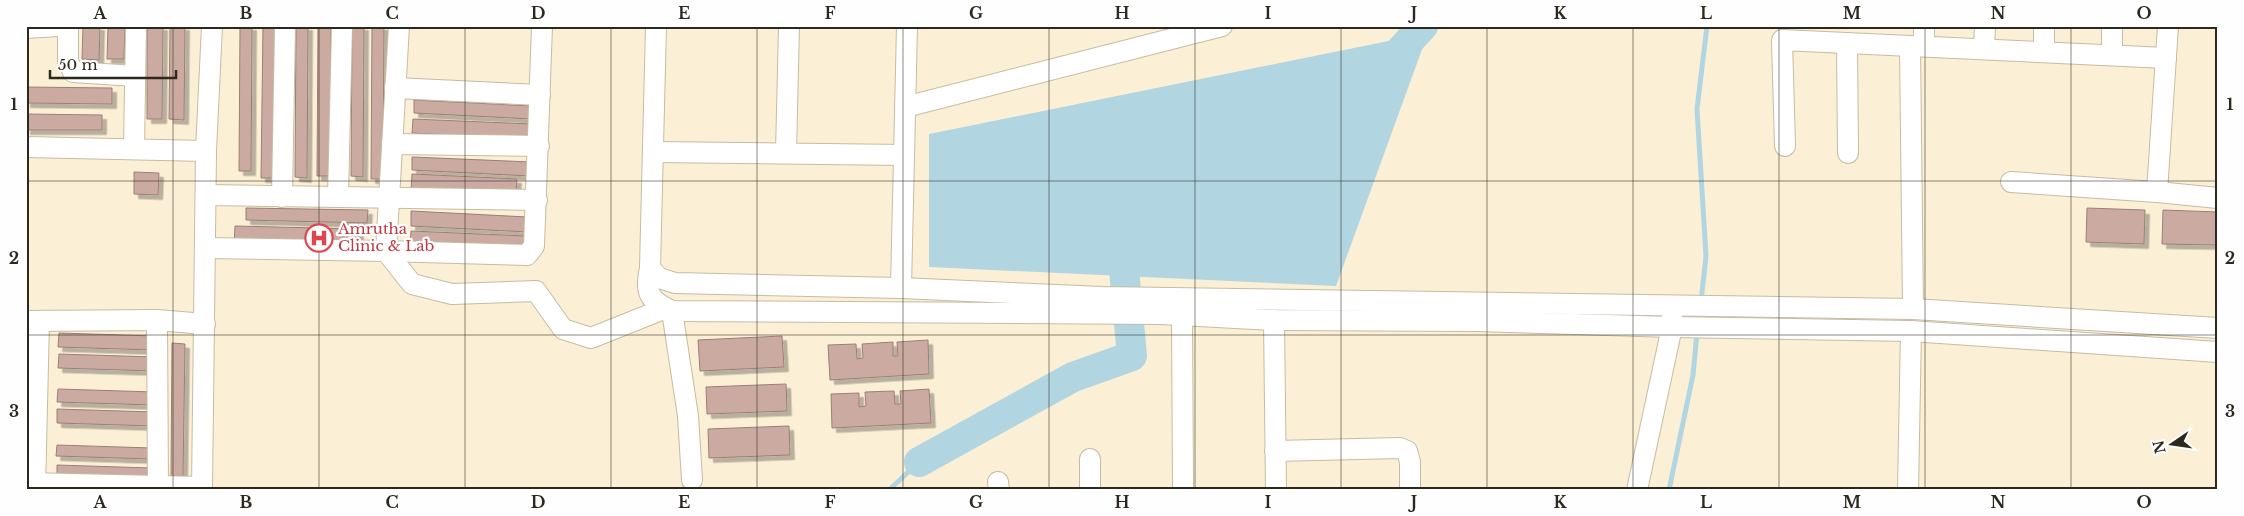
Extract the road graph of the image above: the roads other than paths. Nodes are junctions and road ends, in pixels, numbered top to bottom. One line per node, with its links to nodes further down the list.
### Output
1 (58, 26): 18 (street)
2 (68, 26): 25 (street)
3 (136, 26): 25 (street)
4 (212, 26): 34 (street)
5 (285, 26): 42 (street)
6 (342, 26): 43 (street)
7 (399, 26): 26 (street)
8 (542, 26): 27 (street)
9 (656, 26): 35 (street)
10 (789, 26): 36 (street)
11 (907, 26): 28 (street)
12 (1222, 26): 28 (street)
13 (1924, 26): 20 (street)
14 (1985, 26): 21 (street)
15 (2044, 26): 22 (street)
16 (2112, 26): 23 (street)
17 (2168, 26): 24 (street)
18 (26, 28)
19 (1847, 43): 20 (street); 31 (street); 37 (street)
20 (1917, 46): 21 (street); 52 (street)
21 (1984, 49): 22 (street)
22 (2044, 52): 23 (street)
23 (2112, 55): 24 (street)
24 (2166, 58): 40 (street)
25 (135, 76): 33 (street)
26 (396, 88): 27 (street); 29 (street)
27 (540, 95): 30 (street)
28 (905, 107): 38 (street)
29 (392, 144): 30 (street); 44 (street)
30 (539, 146): 46 (street)
31 (1785, 146)
32 (26, 147): 33 (street)
33 (134, 148): 34 (street)
34 (206, 151): 41 (street)
35 (654, 152): 36 (street); 49 (street)
36 (786, 153): 38 (street)
37 (1848, 153)
38 (904, 155): 50 (street)
39 (2010, 182): 40 (street)
40 (2157, 192): 45 (street)
41 (206, 195): 42 (street); 47 (street)
42 (282, 197): 43 (street)
43 (338, 197): 44 (street)
44 (390, 198): 46 (street); 48 (street)
45 (2218, 198)
46 (537, 200): 48 (street)
47 (206, 248): 48 (street); 58 (street)
48 (386, 251): 53 (street)
49 (650, 268): 50 (street); 53 (street)
50 (901, 288): 51 (street)
51 (1680, 306): 52 (street); 59 (street)
52 (1913, 309): 60 (street)
53 (669, 310): 54 (street); 65 (street)
54 (1182, 315): 56 (street); 70 (street)
55 (157, 320): 57 (street); 58 (street); 67 (street)
56 (1274, 320): 59 (street); 63 (street)
57 (33, 321): 66 (street)
58 (205, 324): 68 (street)
59 (1679, 328): 61 (street); 73 (street)
60 (2218, 328)
61 (1911, 331): 62 (street); 74 (street)
62 (2218, 352)
63 (1275, 451): 71 (street); 72 (street)
64 (1090, 459): 69 (street)
65 (692, 480)
66 (32, 485): 67 (street)
67 (158, 488): 68 (street)
68 (202, 488)
69 (1090, 490)
70 (1183, 490)
71 (1276, 490)
72 (1410, 490)
73 (1638, 490)
74 (1908, 490)

